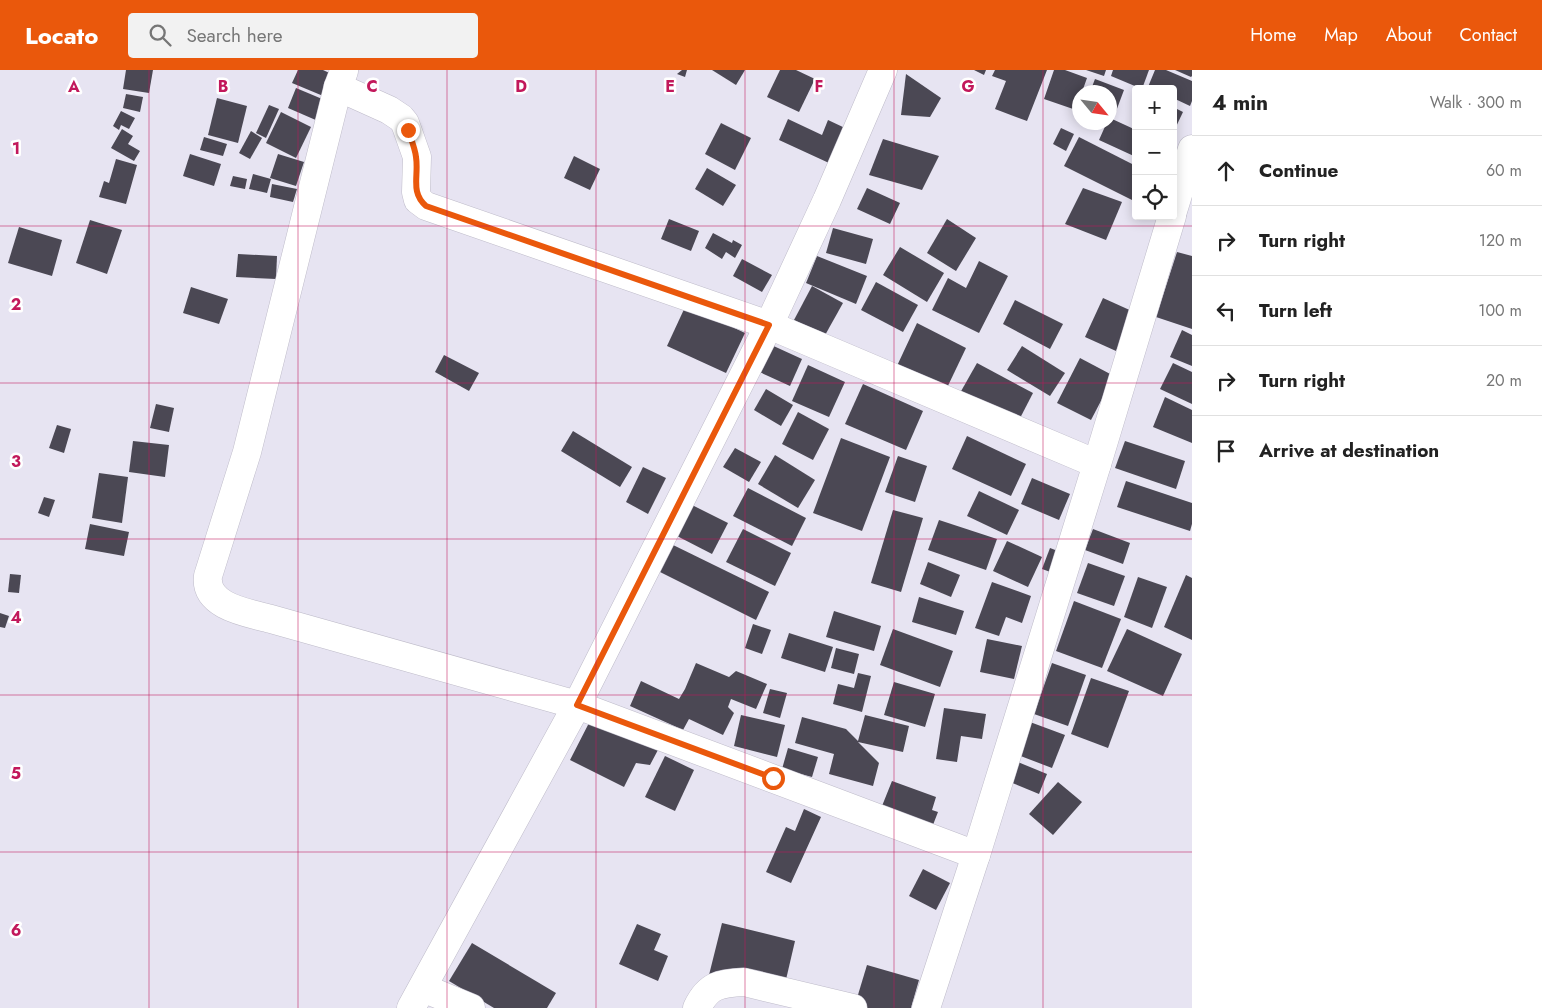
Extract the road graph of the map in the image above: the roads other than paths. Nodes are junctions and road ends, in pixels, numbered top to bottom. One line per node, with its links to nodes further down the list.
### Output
1 (883, 70): 6 (street)
2 (341, 79): 6 (street); 8 (street)
3 (1192, 149): 4 (street)
4 (1177, 198)
5 (1171, 220): 7 (street)
6 (769, 325): 7 (street); 8 (street)
7 (1097, 464): 9 (street)
8 (577, 705): 9 (street); 10 (street)
9 (976, 855): 14 (street)
10 (417, 998): 11 (street)
11 (471, 1008)
12 (696, 1008): 13 (street)
13 (853, 1008)
14 (926, 1008)

